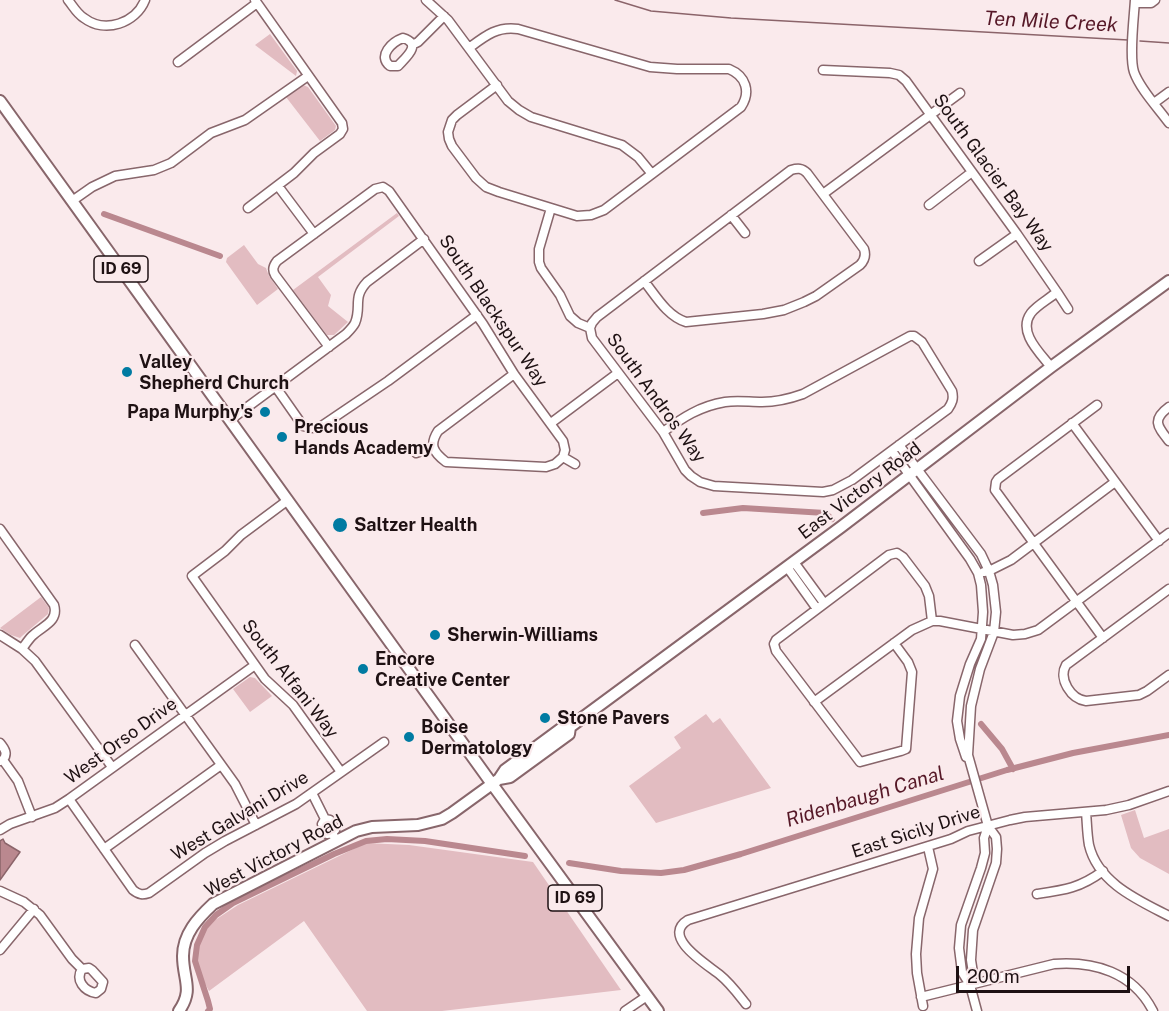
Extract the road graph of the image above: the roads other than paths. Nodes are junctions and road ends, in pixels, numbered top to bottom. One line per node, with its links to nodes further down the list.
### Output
1 (68, 0): 2 (street)
2 (146, 0)
3 (426, 0): 7 (street)
4 (1155, 0): 5 (street)
5 (1135, 1): 17 (street)
6 (256, 2): 10 (street); 12 (street)
7 (444, 16): 8 (street); 9 (street)
8 (412, 45)
9 (469, 48): 13 (street); 21 (street)
10 (178, 62)
11 (823, 70): 18 (street, South Glacier Bay Way)
12 (308, 76): 22 (street); 24 (street)
13 (497, 85): 21 (street); 27 (street)
14 (1169, 92): 17 (street)
15 (960, 93): 18 (street)
16 (0, 101): 24 (main road, ID 69)
17 (1154, 103): 19 (street)
18 (930, 115): 20 (street, South Glacier Bay Way); 23 (street)
19 (1169, 123)
20 (972, 172): 25 (street); 31 (street, South Glacier Bay Way)
21 (652, 174): 27 (street)
22 (278, 186): 26 (street); 30 (street)
23 (823, 194): 28 (street); 34 (street)
24 (72, 201): 47 (main road, ID 69)
25 (928, 205)
26 (248, 208)
27 (551, 208): 39 (street, South Andros Way)
28 (731, 215): 29 (street); 34 (street)
29 (745, 233)
30 (314, 234): 32 (street, South Blackspur Way); 40 (street)
31 (1017, 234): 33 (street); 36 (street, South Glacier Bay Way)
32 (424, 239): 38 (street, South Blackspur Way); 40 (street)
33 (980, 261)
34 (644, 281): 39 (street)
35 (1169, 281): 41 (main road, East Victory Road)
36 (1058, 292): 37 (street, South Glacier Bay Way); 41 (street)
37 (1068, 309)
38 (477, 315): 43 (street, South Blackspur Way); 44 (street)
39 (590, 328): 42 (street, South Andros Way)
40 (329, 347): 44 (street)
41 (1051, 368): 57 (main road, East Victory Road)
42 (618, 373): 48 (street); 50 (street, South Andros Way)
43 (514, 374): 48 (street, South Blackspur Way); 52 (street)
44 (275, 387): 47 (street)
45 (1097, 405): 49 (street)
46 (1169, 407): 51 (street)
47 (230, 420): 59 (main road, ID 69)
48 (551, 423): 55 (street, South Blackspur Way)
49 (1072, 423): 58 (street); 63 (street)
50 (663, 432): 53 (street, South Andros Way); 53 (street)
51 (1169, 441)
52 (433, 447): 54 (street); 55 (street)
53 (896, 448): 57 (street)
54 (416, 453)
55 (563, 457): 56 (street)
56 (574, 464)
57 (913, 472): 64 (main road, East Victory Road); 65 (street); 66 (street)
58 (1115, 482): 62 (street); 63 (street)
59 (288, 500): 78 (street, South Alfani Way); 89 (main road, ID 69)
60 (0, 529): 77 (street)
61 (1169, 533): 62 (street)
62 (1159, 541): 68 (street)
63 (1033, 543): 65 (street); 68 (street)
64 (790, 564): 69 (street); 89 (main road, East Victory Road)
65 (989, 571): 66 (street); 72 (street)
66 (978, 573): 71 (street)
67 (1169, 589): 74 (street)
68 (1076, 602): 72 (street); 74 (street)
69 (820, 606): 70 (street); 80 (street)
70 (932, 621): 71 (street); 75 (street)
71 (982, 629): 72 (street); 88 (street)
72 (993, 632): 88 (street)
73 (0, 635): 77 (street)
74 (1103, 638): 79 (street)
75 (894, 643): 80 (street); 80 (street)
76 (135, 645): 81 (street)
77 (22, 649): 86 (street)
78 (255, 665): 81 (street, West Orso Drive); 87 (street, South Alfani Way)
79 (1169, 675)
80 (814, 702)
81 (185, 714): 85 (street); 86 (street, West Orso Drive)
82 (384, 742): 87 (street, West Galvani Drive)
83 (0, 743): 84 (street)
84 (1, 761): 94 (street)
85 (221, 765): 95 (street); 100 (street)
86 (112, 767): 92 (street, West Orso Drive)
87 (341, 772): 91 (street, West Galvani Drive)
88 (973, 774): 96 (street)
89 (495, 782): 98 (main road, West Victory Road); 109 (main road, ID 69)
90 (1169, 791): 93 (street, East Sicily Drive)
91 (312, 793): 95 (street, West Galvani Drive); 98 (street)
92 (69, 799): 94 (street, West Orso Drive); 100 (street)
93 (1086, 812): 96 (street, East Sicily Drive); 101 (street)
94 (33, 817): 97 (street, West Orso Drive)
95 (256, 825): 100 (street, West Galvani Drive)
96 (988, 826): 99 (street, East Sicily Drive); 108 (street); 108 (street)
97 (0, 830)
98 (334, 836): 111 (main road, West Victory Road)
99 (928, 847): 108 (street); 110 (street, East Sicily Drive)
100 (104, 849)
101 (1103, 871): 103 (street); 105 (street)
102 (0, 891): 104 (street)
103 (1037, 894)
104 (34, 909): 106 (street); 107 (street)
105 (1169, 916)
106 (0, 950)
107 (82, 969)
108 (970, 985): 114 (street); 115 (street)
109 (647, 996): 112 (street); 113 (main road, ID 69)
110 (746, 1004)
111 (179, 1011)
112 (625, 1011)
113 (658, 1011)
114 (977, 1011)
115 (1153, 1011)

